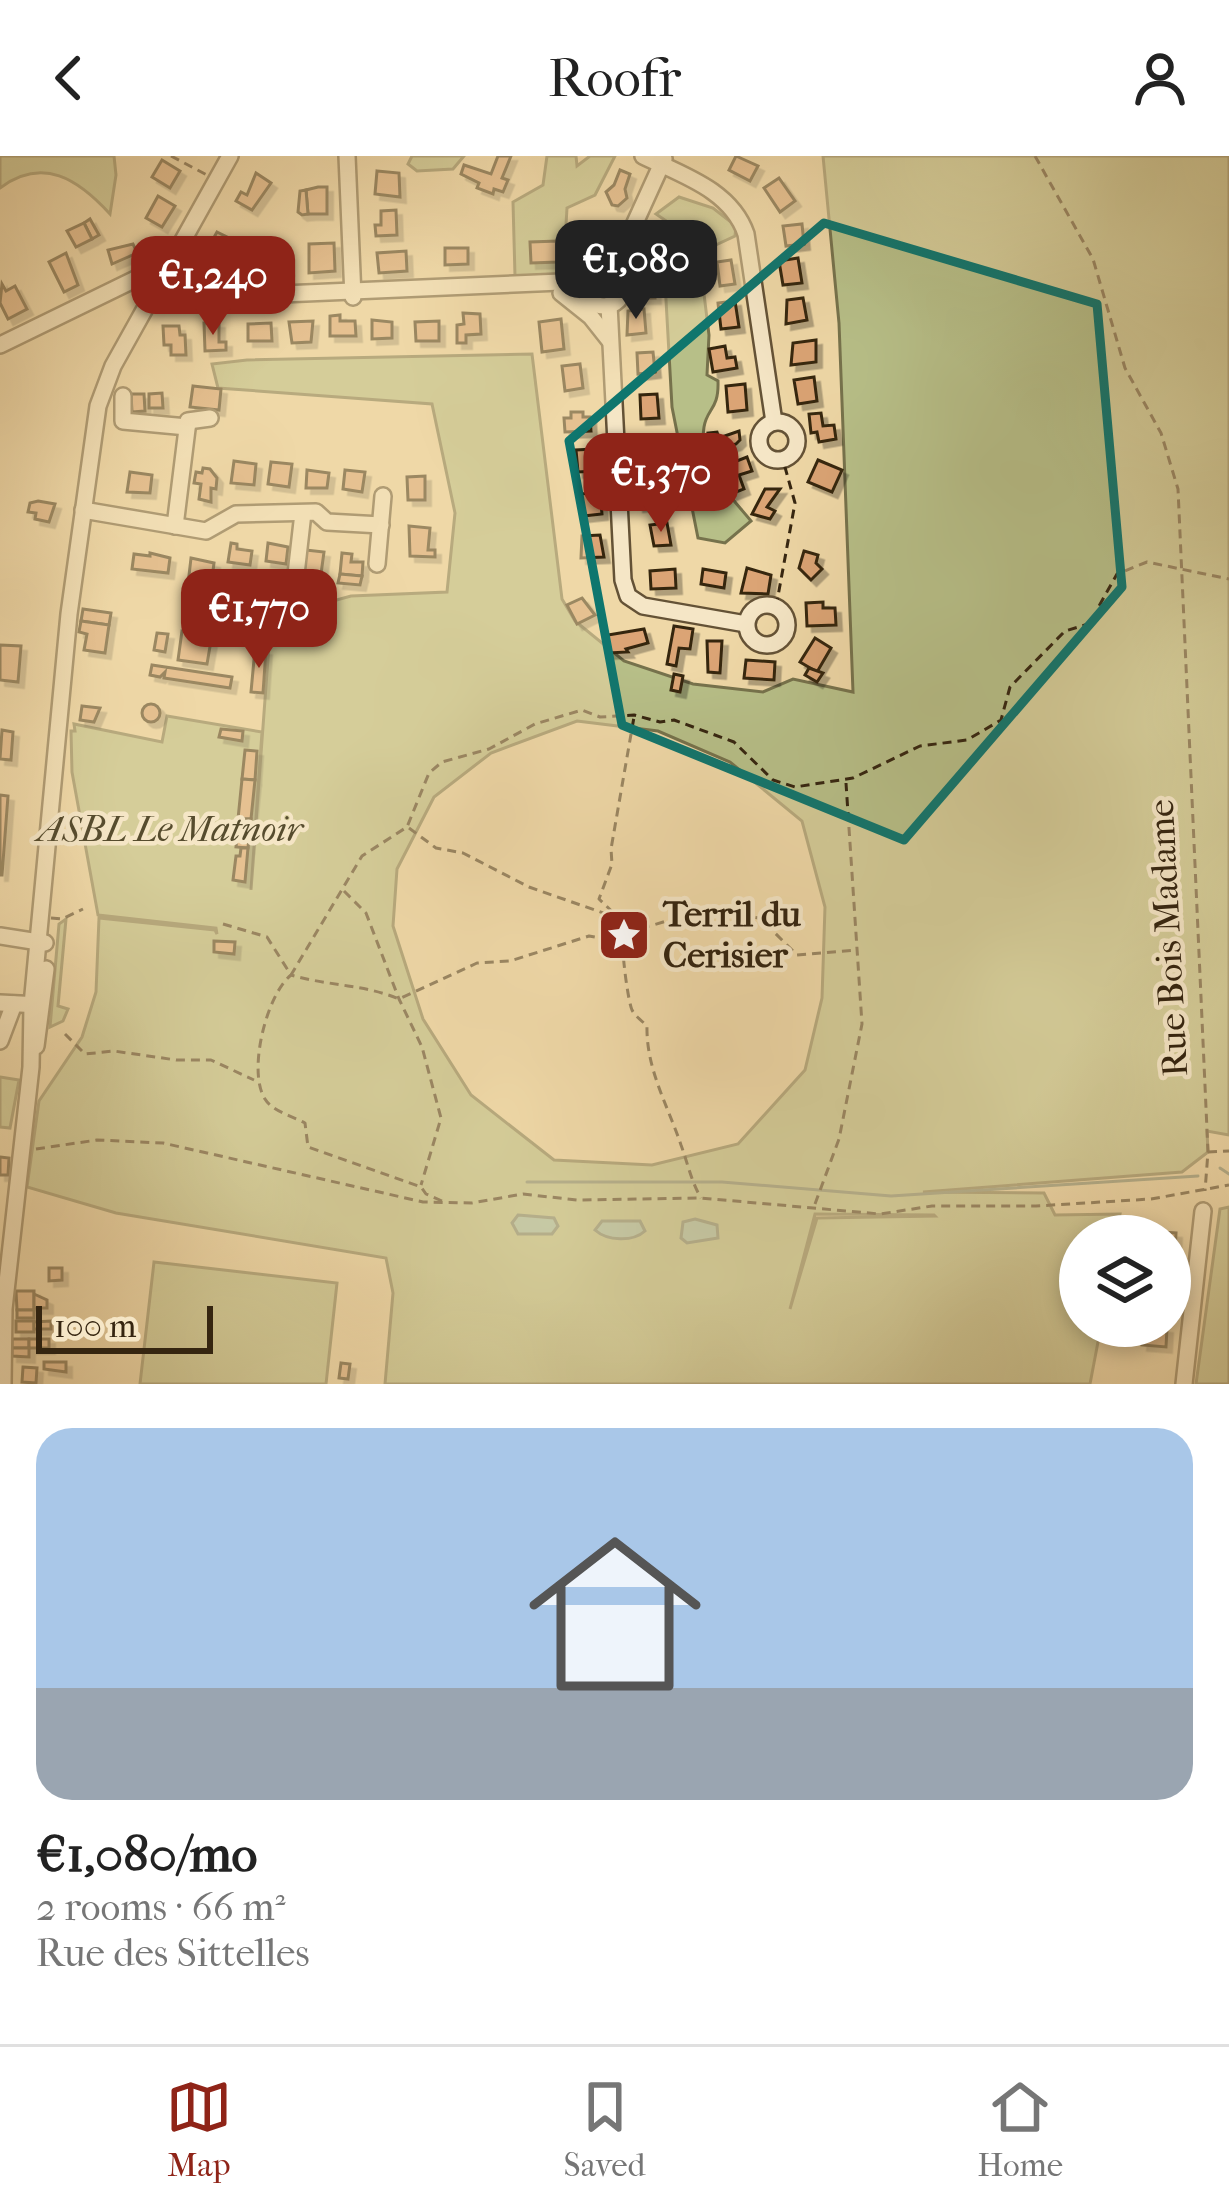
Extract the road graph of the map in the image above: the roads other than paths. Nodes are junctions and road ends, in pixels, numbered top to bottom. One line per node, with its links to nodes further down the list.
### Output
1 (230, 156): 6 (street)
2 (347, 156): 9 (street)
3 (643, 156): 4 (street)
4 (663, 160): 5 (street); 16 (street)
5 (614, 269): 7 (street); 11 (street)
6 (167, 271): 9 (street); 10 (street); 13 (street)
7 (585, 287): 8 (street); 9 (street); 11 (street)
8 (561, 292): 9 (street); 12 (street)
9 (353, 295): 10 (street)
10 (148, 303): 19 (street)
11 (609, 305): 12 (street)
12 (611, 342): 25 (street)
13 (0, 345)
14 (124, 396): 17 (street)
15 (210, 418): 17 (street)
16 (774, 422): 16 (street)
17 (187, 428): 22 (street)
18 (383, 496): 21 (street)
19 (83, 510): 22 (street); 26 (street)
20 (303, 513): 21 (street); 22 (street); 24 (street)
21 (381, 525): 23 (street)
22 (175, 526)
23 (377, 565)
24 (295, 583)
25 (746, 624): 25 (street)
26 (53, 798): 28 (street); 28 (street)
27 (0, 936): 28 (street)
28 (43, 942): 30 (street)
29 (7, 1004): 30 (street); 31 (street)
30 (38, 1005): 33 (street)
31 (0, 1040)
32 (1203, 1211): 34 (street)
33 (3, 1384)
34 (1184, 1384)

